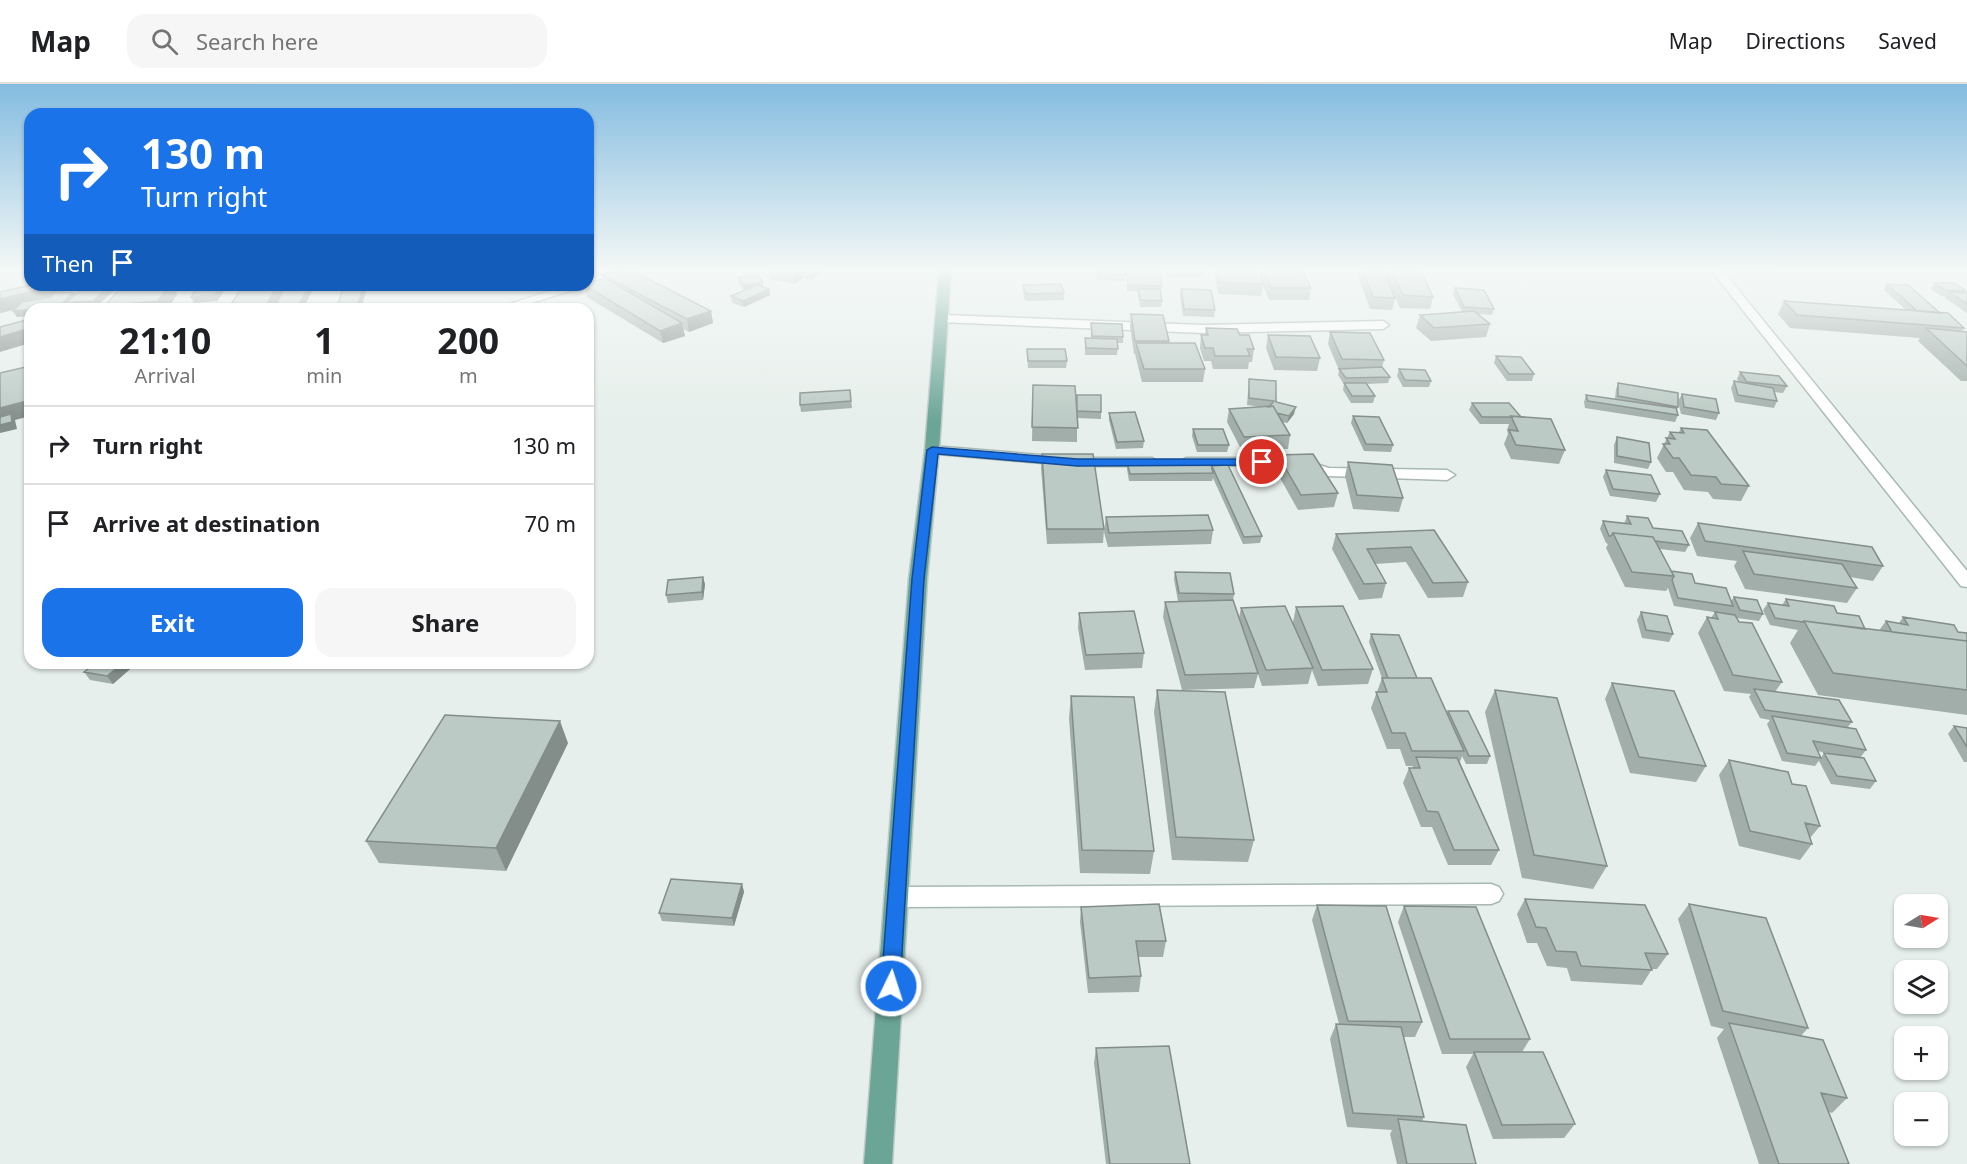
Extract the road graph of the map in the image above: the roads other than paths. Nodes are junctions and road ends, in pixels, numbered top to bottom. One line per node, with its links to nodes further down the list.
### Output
1 (944, 321): 5 (main road)
2 (1013, 321): 4 (street)
3 (1758, 321): 7 (street)
4 (1383, 325)
5 (932, 450): 6 (street); 9 (main road)
6 (1447, 475)
7 (1967, 582)
8 (1491, 894): 9 (street)
9 (897, 897): 10 (main road)
10 (878, 1164)

